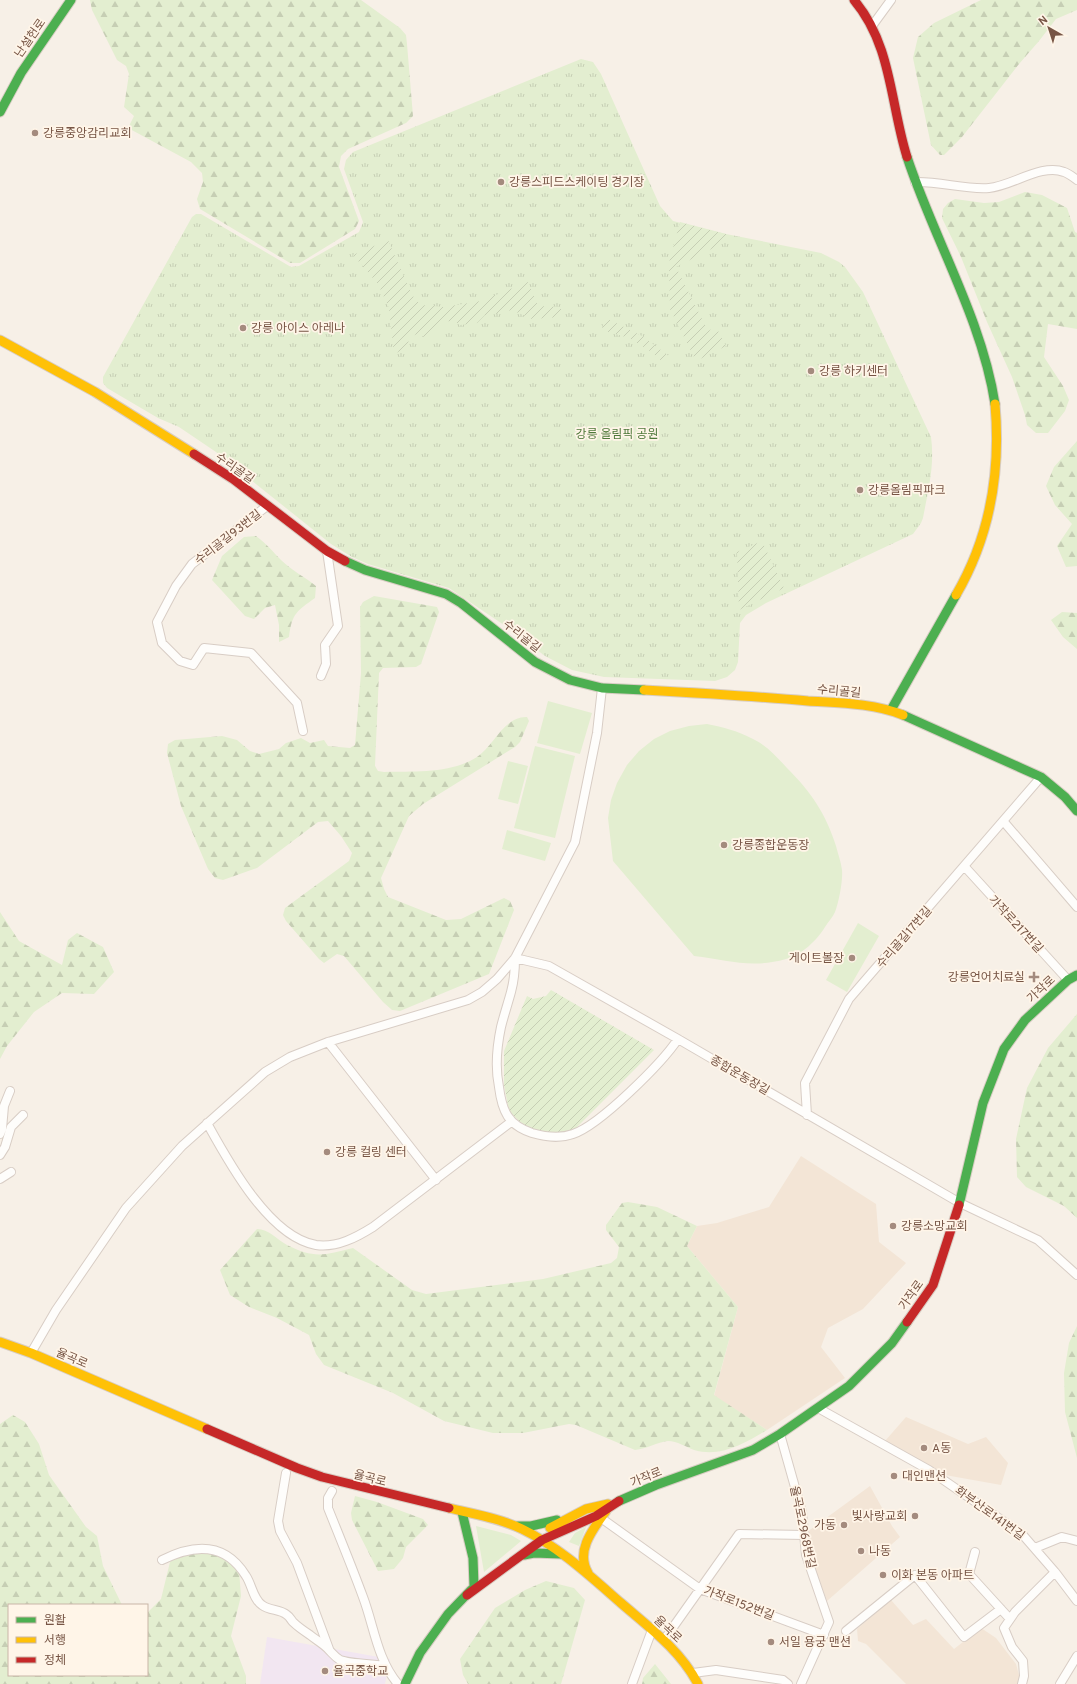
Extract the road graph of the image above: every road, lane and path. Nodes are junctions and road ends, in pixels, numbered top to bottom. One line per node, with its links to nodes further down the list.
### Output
1 (71, 0): 5 (street, 난설헌로)
2 (854, 0): 4 (street)
3 (891, 0): 4 (street)
4 (872, 26): 7 (street)
5 (0, 112)
6 (1077, 180): 7 (street)
7 (915, 182): 13 (street)
8 (0, 340): 9 (street, 수리골길)
9 (267, 506): 10 (street, 수리골길); 14 (street, 수리골길93번길)
10 (327, 552): 11 (street); 12 (street, 수리골길)
11 (321, 676)
12 (602, 688): 13 (street, 수리골길); 20 (street)
13 (890, 710): 15 (street, 수리골길)
14 (303, 731)
15 (1041, 777): 16 (street, 수리골길); 17 (street, 수리골길17번길)
16 (1077, 811)
17 (1004, 822): 18 (street, 수리골길17번길); 19 (street)
18 (965, 867): 22 (street, 가작로217번길); 27 (street, 수리골길17번길)
19 (1077, 907)
20 (515, 958): 23 (street, 종합운동장길); 24 (street); 28 (street)
21 (1077, 975): 22 (street, 가작로)
22 (1068, 980): 35 (street, 가작로)
23 (678, 1038): 27 (street, 종합운동장길); 28 (street)
24 (328, 1042): 29 (street); 34 (street)
25 (10, 1092): 30 (street)
26 (23, 1115): 31 (street)
27 (808, 1115): 35 (street, 종합운동장길)
28 (511, 1122): 34 (street)
29 (207, 1123): 34 (street); 38 (street)
30 (0, 1134)
31 (0, 1155)
32 (11, 1172): 33 (street)
33 (0, 1178)
34 (436, 1180)
35 (960, 1203): 36 (street, 종합운동장길); 39 (street, 가작로)
36 (1077, 1275)
37 (0, 1342): 38 (street, 율곡로)
38 (29, 1357): 46 (street, 율곡로)
39 (818, 1408): 40 (street, 가작로); 52 (street, 화부산로141번길)
40 (780, 1434): 43 (street, 가작로); 49 (street, 율곡로2968번길)
41 (286, 1473): 69 (street)
42 (332, 1491): 71 (street)
43 (617, 1502): 44 (street, 가작로); 45 (street, 가작로)
44 (609, 1507): 47 (street); 50 (street, 가작로)
45 (586, 1509): 48 (street); 50 (street, 가작로)
46 (462, 1512): 48 (street, 율곡로); 59 (street)
47 (601, 1518): 58 (street); 60 (street, 가작로152번길)
48 (517, 1526): 50 (street, 율곡로)
49 (805, 1535): 60 (street); 67 (street, 율곡로2968번길)
50 (539, 1538): 54 (street, 율곡로); 55 (street, 가작로); 59 (street, 가작로)
51 (1077, 1541): 52 (street)
52 (1035, 1548): 57 (street, 화부산로141번길)
53 (975, 1552): 63 (street)
54 (561, 1554): 55 (street); 58 (street, 율곡로)
55 (522, 1555): 61 (street, 가작로)
56 (162, 1560): 69 (street)
57 (1055, 1572): 62 (street, 화부산로141번길); 64 (street)
58 (588, 1574): 65 (street, 율곡로)
59 (474, 1586): 61 (street, 가작로)
60 (700, 1589): 67 (street, 가작로152번길); 68 (street)
61 (467, 1596): 74 (street, 가작로)
62 (1077, 1601)
63 (1001, 1609): 64 (street); 66 (street)
64 (1010, 1619): 79 (street)
65 (652, 1630): 68 (street, 율곡로); 75 (street)
66 (846, 1631)
67 (824, 1634): 78 (street, 율곡로2968번길)
68 (664, 1640): 72 (street, 율곡로)
69 (329, 1649): 71 (street)
70 (1077, 1656): 80 (street)
71 (385, 1666): 73 (street)
72 (693, 1673): 76 (street, 율곡로); 77 (street)
73 (398, 1684)
74 (405, 1684)
75 (632, 1684)
76 (698, 1684)
77 (788, 1684)
78 (800, 1684)
79 (1022, 1684)
80 (1060, 1684)

